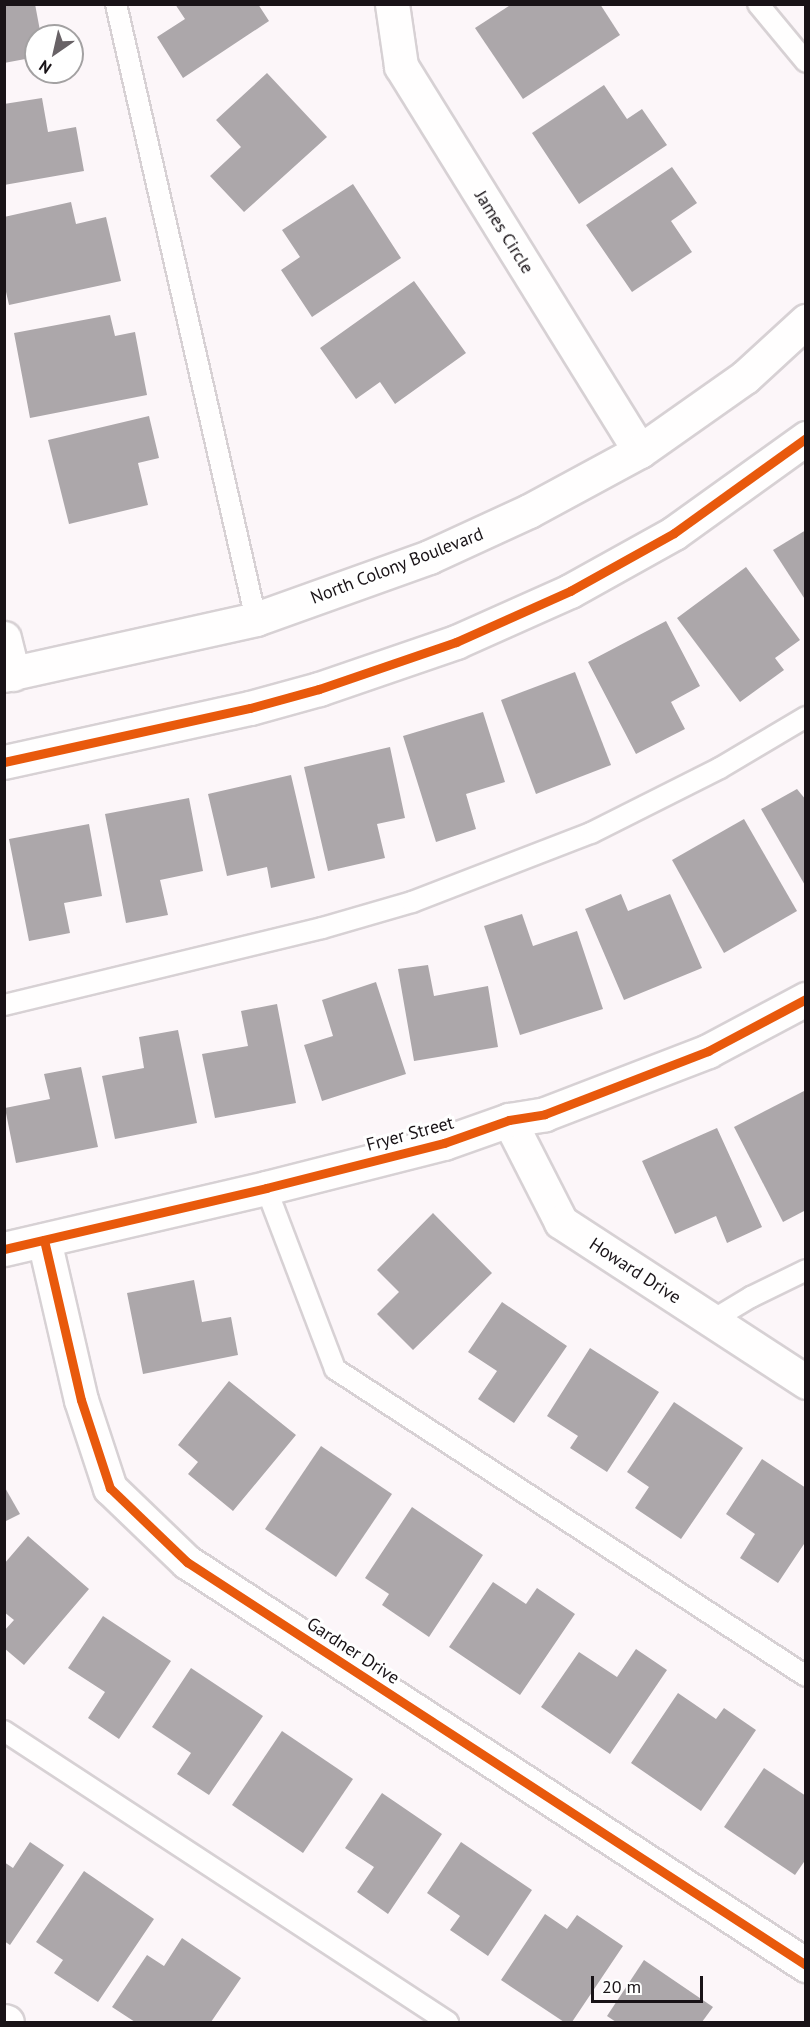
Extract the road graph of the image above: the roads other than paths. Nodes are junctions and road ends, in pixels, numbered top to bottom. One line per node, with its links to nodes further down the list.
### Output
1 (116, 4): 8 (lane)
2 (392, 4): 7 (street, James Circle)
3 (758, 4): 4 (lane)
4 (806, 62)
5 (806, 321): 7 (street, North Colony Boulevard)
6 (806, 438): 12 (street)
7 (640, 451): 8 (street, North Colony Boulevard)
8 (256, 619): 10 (street, North Colony Boulevard)
9 (4, 638): 10 (street)
10 (9, 674)
11 (806, 717): 14 (lane)
12 (4, 762)
13 (806, 999): 15 (street, Fryer Street)
14 (4, 1005)
15 (509, 1120): 16 (street, Fryer Street); 20 (street, Howard Drive)
16 (266, 1188): 17 (street, Fryer Street); 22 (lane)
17 (44, 1240): 18 (street, Fryer Street); 24 (street, Gardner Drive)
18 (4, 1249)
19 (806, 1270): 20 (lane)
20 (711, 1321): 21 (street, Howard Drive)
21 (806, 1382)
22 (806, 1676)
23 (4, 1731): 25 (lane)
24 (806, 1965)
25 (448, 2022)

